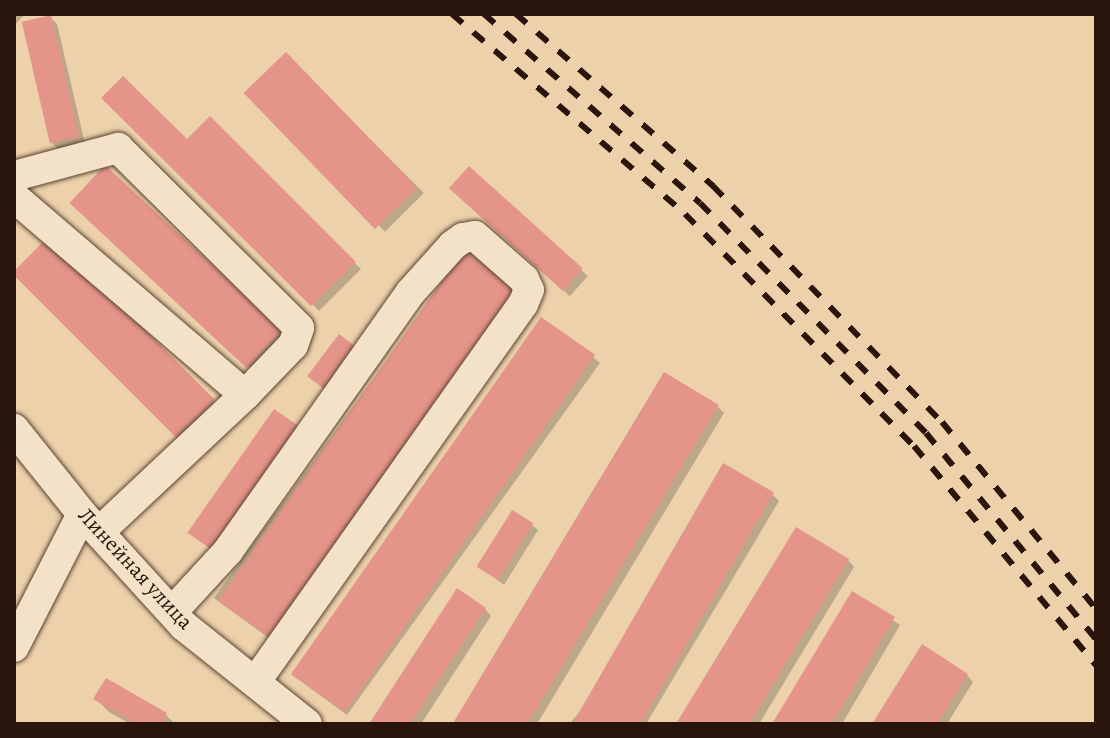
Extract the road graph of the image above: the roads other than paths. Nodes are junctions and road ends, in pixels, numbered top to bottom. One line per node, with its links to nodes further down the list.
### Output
1 (14, 176): 3 (street)
2 (14, 197): 3 (street)
3 (245, 395): 5 (street)
4 (14, 429): 5 (street, Линейная улица)
5 (90, 523): 6 (street, Линейная улица); 7 (street)
6 (172, 612): 8 (street, Линейная улица); 8 (street)
7 (14, 647)
8 (255, 682): 9 (street, Линейная улица)
9 (307, 724)

